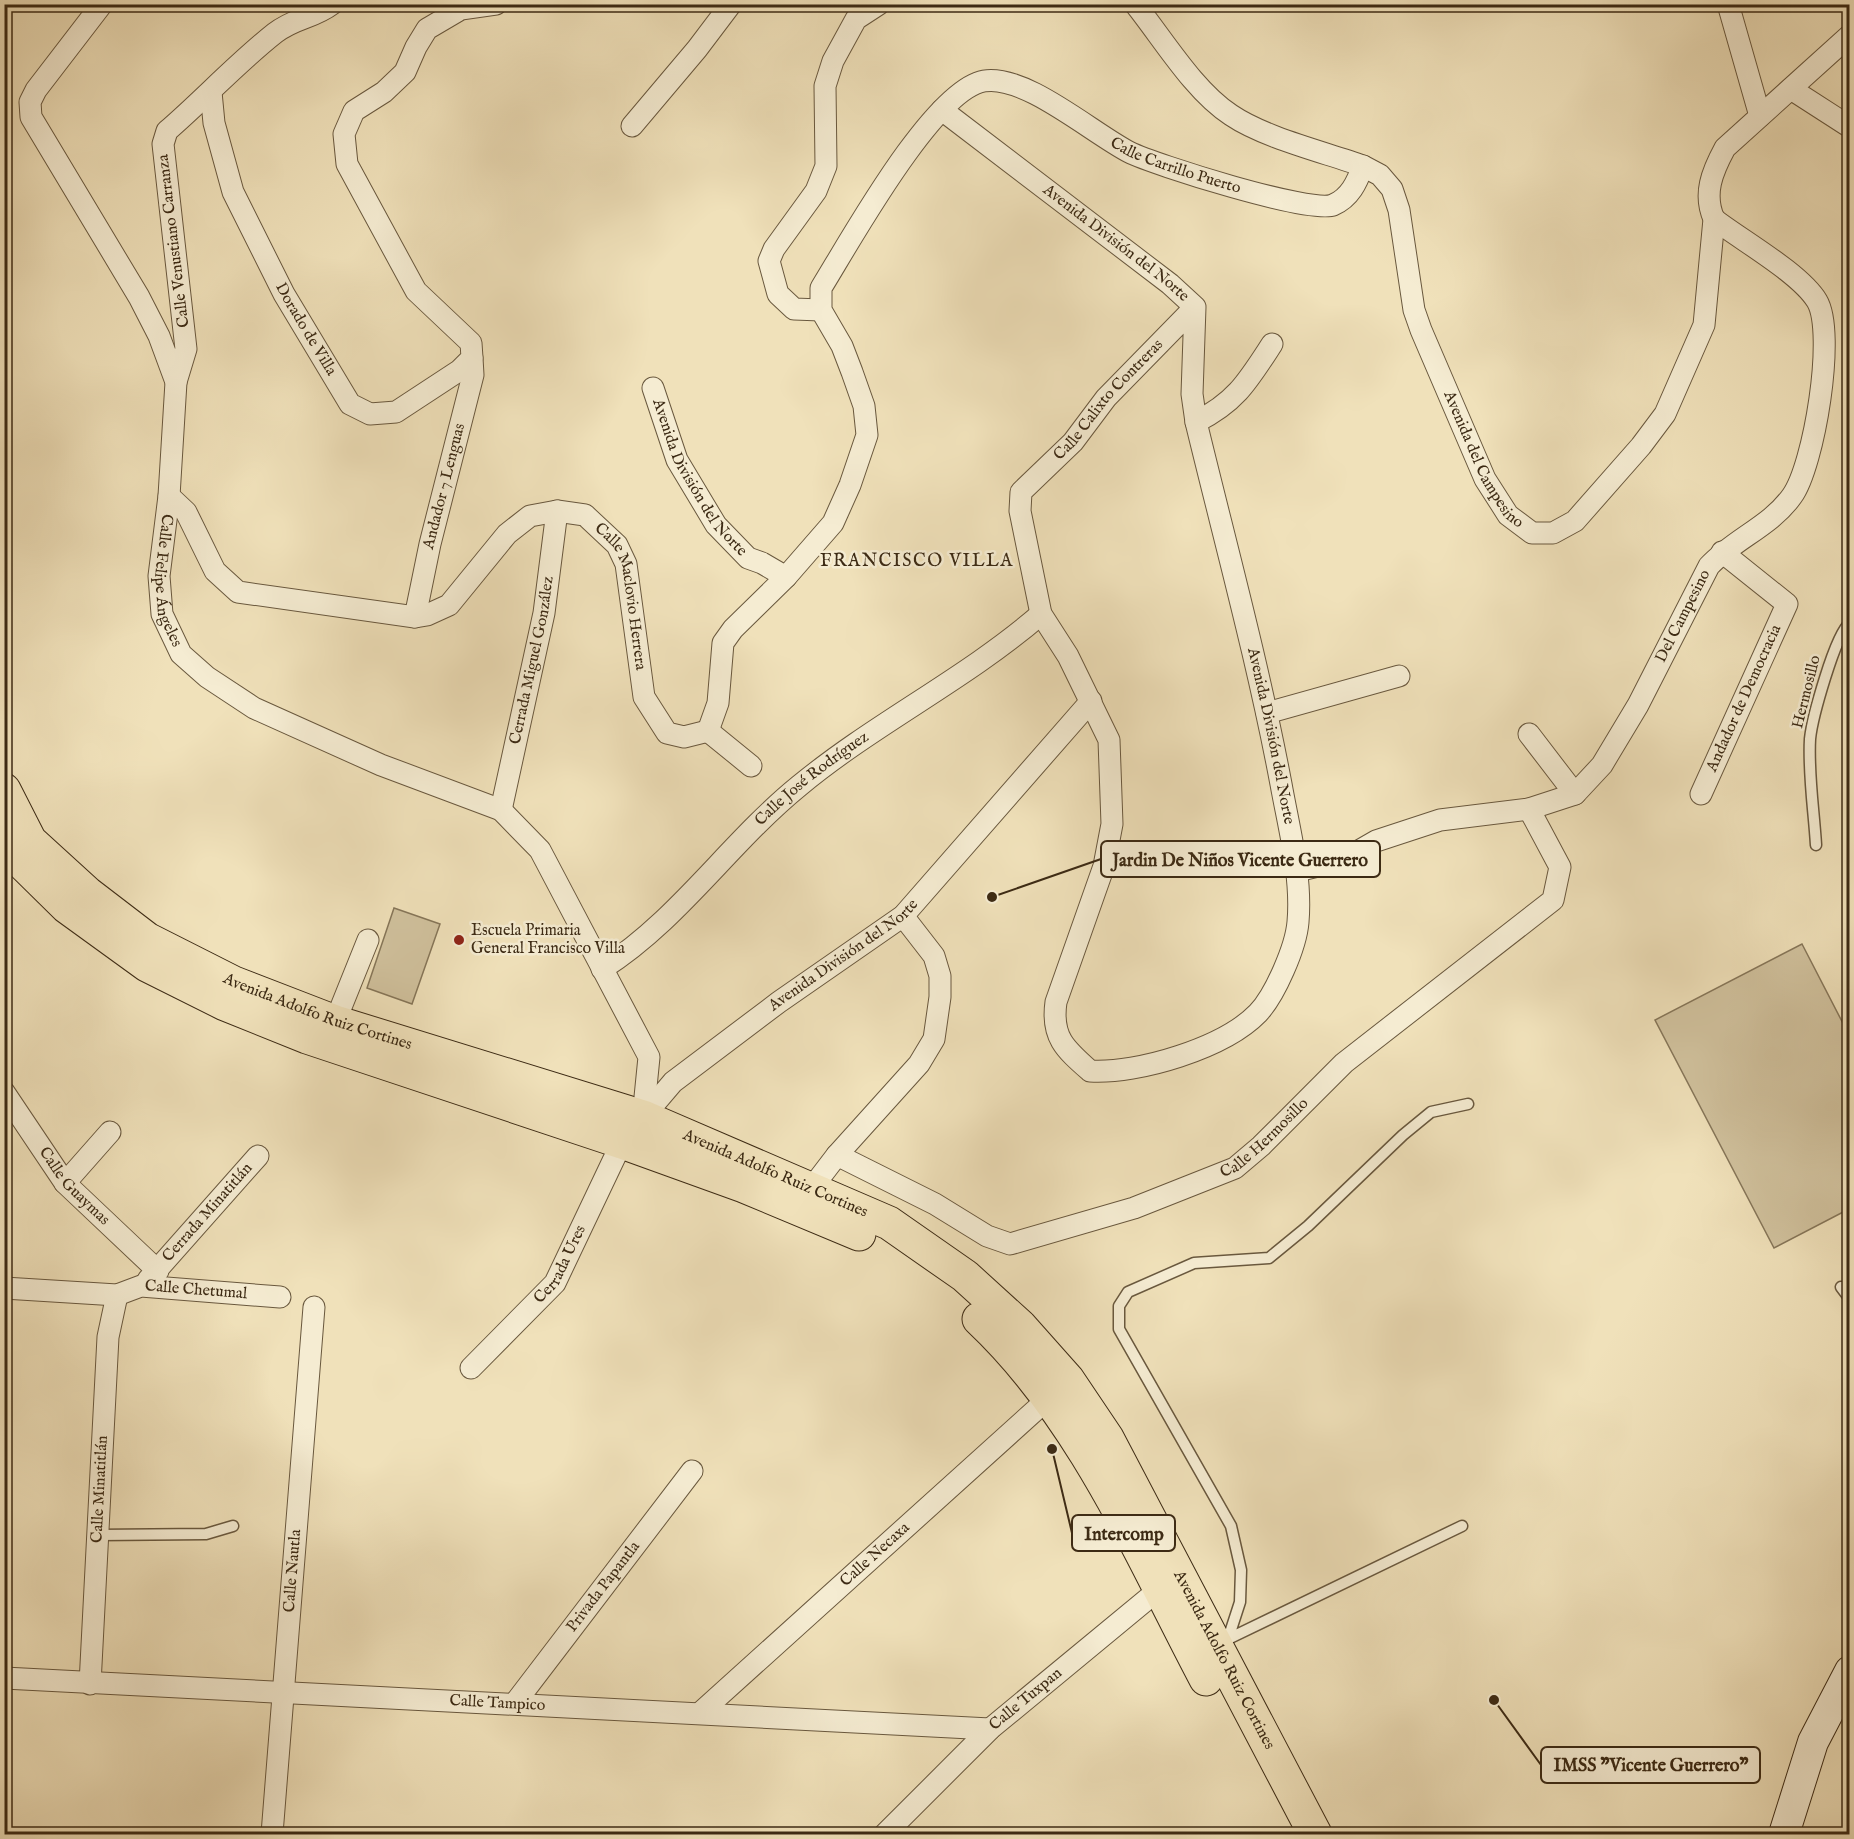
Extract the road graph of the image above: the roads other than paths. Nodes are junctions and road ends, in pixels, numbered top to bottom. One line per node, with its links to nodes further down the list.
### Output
1 (102, 4): 21 (street, Calle Felipe Ángeles)
2 (333, 4): 10 (street, Calle Venustiano Carranza)
3 (496, 4): 20 (street)
4 (731, 4): 13 (street)
5 (879, 4): 18 (street)
6 (1136, 4): 15 (street, Avenida del Campesino)
7 (1728, 4): 12 (street)
8 (1850, 35): 9 (street, Avenida del Campesino)
9 (1791, 89): 12 (street, Avenida del Campesino); 14 (street)
10 (212, 92): 20 (street, Dorado de Villa); 21 (street, Calle Venustiano Carranza)
11 (942, 110): 15 (street, Calle Carrillo Puerto); 17 (street, Avenida División del Norte); 18 (street)
12 (1760, 116): 16 (street, Avenida del Campesino)
13 (632, 126)
14 (1850, 127)
15 (1363, 166): 16 (street, Avenida del Campesino)
16 (1714, 219): 26 (street, Del Campesino)
17 (1195, 307): 23 (street, Avenida División del Norte); 28 (street, Calle Calixto Contreras)
18 (821, 310): 27 (street)
19 (1272, 344): 23 (street)
20 (472, 358): 29 (street, Andador 7 Lenguas)
21 (177, 382): 24 (street, Calle Felipe Ángeles)
22 (653, 388): 27 (street, Avenida División del Norte)
23 (1196, 422): 33 (street, Avenida División del Norte)
24 (169, 496): 29 (street, Calle Maclovio Herrera); 41 (street, Calle Felipe Ángeles)
25 (557, 511): 29 (street, Calle Maclovio Herrera); 34 (street, Calle Maclovio Herrera); 41 (street, Cerrada Miguel González)
26 (1722, 552): 38 (street, Del Campesino); 39 (street, Andador de Democracia)
27 (786, 577): 34 (street)
28 (1041, 614): 32 (street); 47 (street, Calle José Rodríguez)
29 (415, 617)
30 (1850, 623): 43 (lane, Hermosillo)
31 (1399, 676): 33 (street)
32 (1091, 701): 44 (street, Avenida División del Norte); 45 (street, Avenida División del Norte)
33 (1268, 713): 44 (street, Avenida División del Norte)
34 (708, 730): 36 (street)
35 (1529, 734): 38 (street)
36 (751, 766)
37 (4, 790): 48 (main road, Avenida Adolfo Ruiz Cortines)
38 (1575, 794): 40 (street, Del Campesino)
39 (1701, 794)
40 (1529, 809): 44 (street, Del Campesino); 54 (street, Calle Hermosillo)
41 (501, 810): 47 (street, Calle Felipe Ángeles)
42 (4, 844): 53 (main road, Avenida Adolfo Ruiz Cortines)
43 (1816, 845)
44 (1297, 871)
45 (903, 916): 51 (street, Avenida División del Norte); 54 (street)
46 (368, 939): 48 (street)
47 (602, 969): 51 (street, Calle Felipe Ángeles)
48 (335, 1022): 51 (main road, Avenida Adolfo Ruiz Cortines)
49 (4, 1092): 57 (street, Calle Guaymas)
50 (1468, 1104): 74 (lane)
51 (643, 1117): 53 (street, Avenida División del Norte); 56 (main road, Avenida Adolfo Ruiz Cortines)
52 (110, 1132): 57 (street)
53 (622, 1142): 56 (main road, Avenida Adolfo Ruiz Cortines); 67 (street, Cerrada Ures)
54 (837, 1155): 58 (street)
55 (258, 1156): 59 (street, Cerrada Minatitlán)
56 (748, 1175): 58 (main road, Avenida Adolfo Ruiz Cortines); 68 (main road, Avenida Adolfo Ruiz Cortines)
57 (65, 1183): 59 (street, Calle Guaymas)
58 (811, 1189): 73 (main road, Avenida Adolfo Ruiz Cortines)
59 (158, 1271): 60 (street)
60 (141, 1286): 63 (street, Calle Chetumal); 64 (street, Calle Chetumal)
61 (1841, 1287): 65 (lane)
62 (4, 1288): 63 (street, Calle Chetumal)
63 (117, 1295): 72 (street, Calle Minatitlán)
64 (280, 1297)
65 (1850, 1299)
66 (314, 1307): 78 (street, Calle Nautla)
67 (471, 1368)
68 (1050, 1397): 73 (main road, Avenida Adolfo Ruiz Cortines); 80 (street, Calle Necaxa)
69 (692, 1471): 79 (street, Privada Papantla)
70 (233, 1526): 72 (lane)
71 (1462, 1526): 74 (lane)
72 (98, 1535): 77 (street, Calle Minatitlán)
73 (1168, 1582): 74 (main road, Avenida Adolfo Ruiz Cortines); 81 (street, Calle Tuxpan)
74 (1212, 1647): 84 (main road, Avenida Adolfo Ruiz Cortines); 85 (main road, Avenida Adolfo Ruiz Cortines)
75 (1850, 1671): 86 (street)
76 (4, 1678): 77 (street, Calle Tampico)
77 (90, 1684): 78 (street, Calle Tampico)
78 (284, 1690): 79 (street, Calle Tampico); 82 (street, Calle Nautla)
79 (515, 1703): 80 (street, Calle Tampico)
80 (700, 1713): 81 (street, Calle Tampico)
81 (990, 1729): 83 (street, Calle Tuxpan)
82 (273, 1834)
83 (885, 1834)
84 (1289, 1834)
85 (1315, 1834)
86 (1784, 1834)

